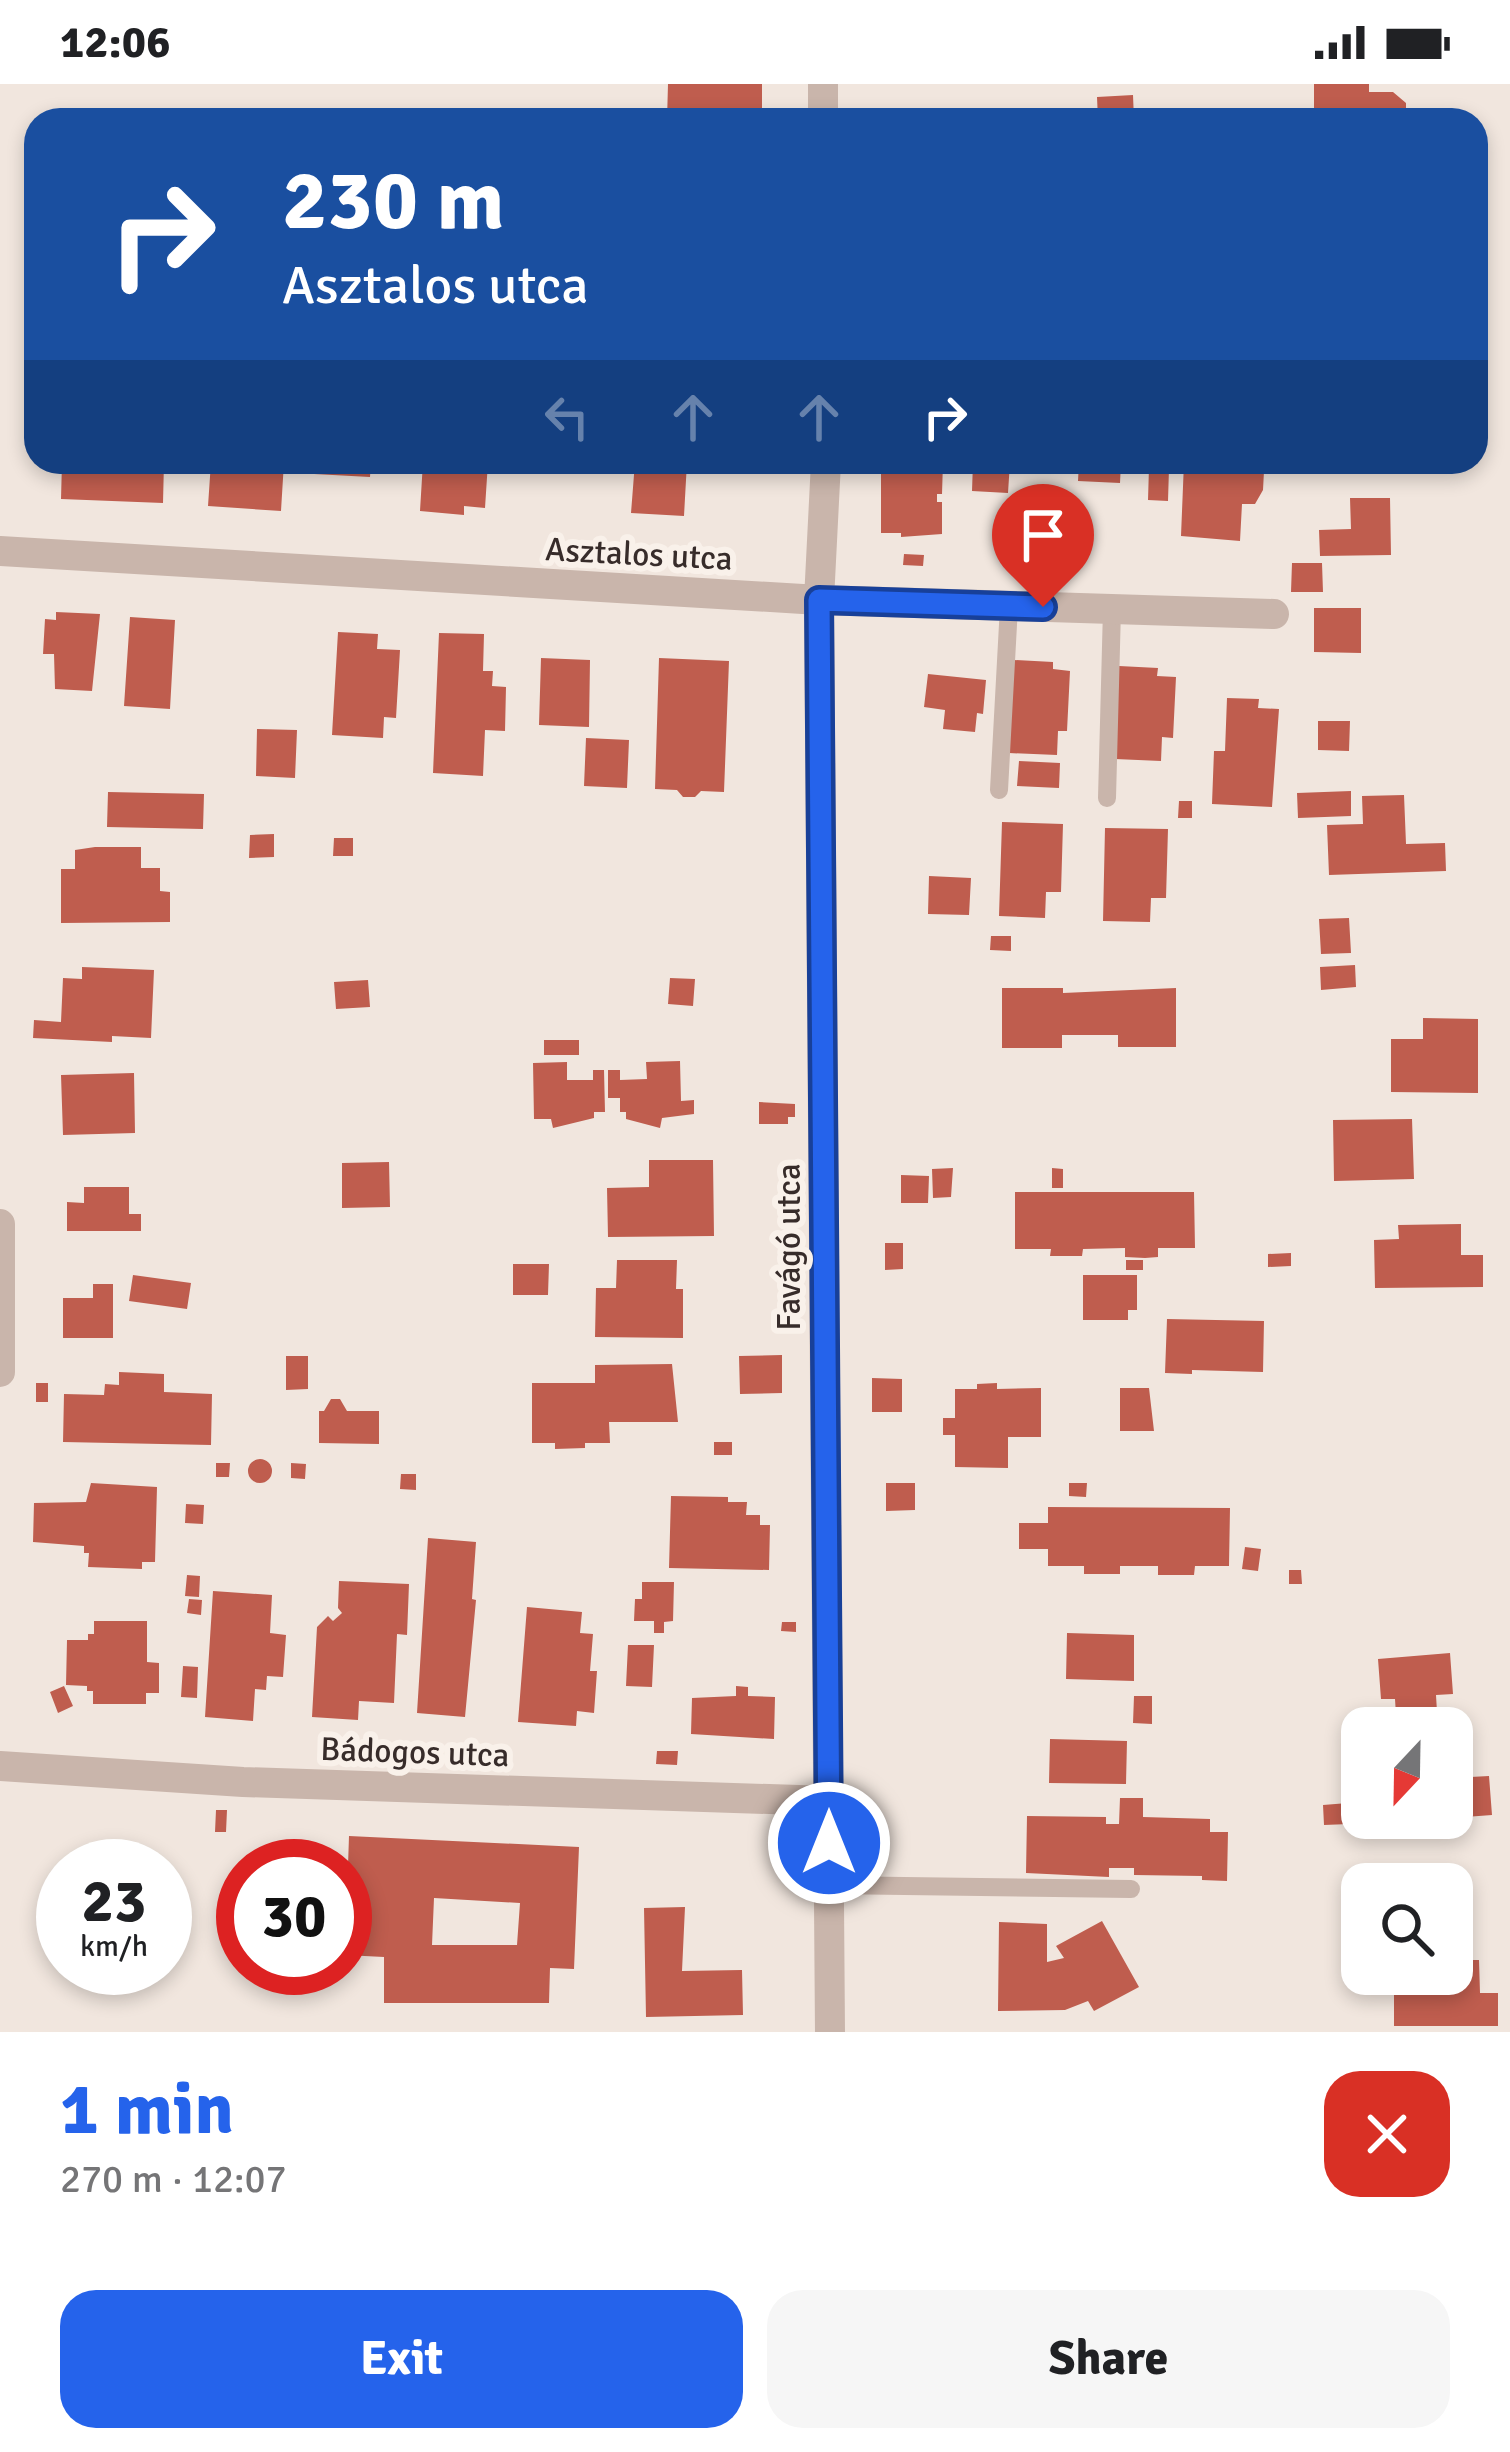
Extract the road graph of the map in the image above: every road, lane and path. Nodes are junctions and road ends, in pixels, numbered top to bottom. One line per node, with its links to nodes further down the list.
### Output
1 (825, 474): 3 (street, Favágó utca)
2 (0, 551): 3 (street, Asztalos utca)
3 (819, 600): 4 (street, Asztalos utca); 12 (street, Favágó utca)
4 (1009, 606): 5 (street, Asztalos utca); 7 (lane)
5 (1112, 609): 6 (street, Asztalos utca); 8 (lane)
6 (1274, 614)
7 (999, 790)
8 (1107, 798)
9 (0, 1224): 10 (street)
10 (0, 1372)
11 (0, 1766): 12 (street, Bádogos utca)
12 (828, 1801): 13 (street, Favágó utca)
13 (829, 1885): 14 (lane); 15 (street, Favágó utca)
14 (1131, 1889)
15 (830, 2032)

